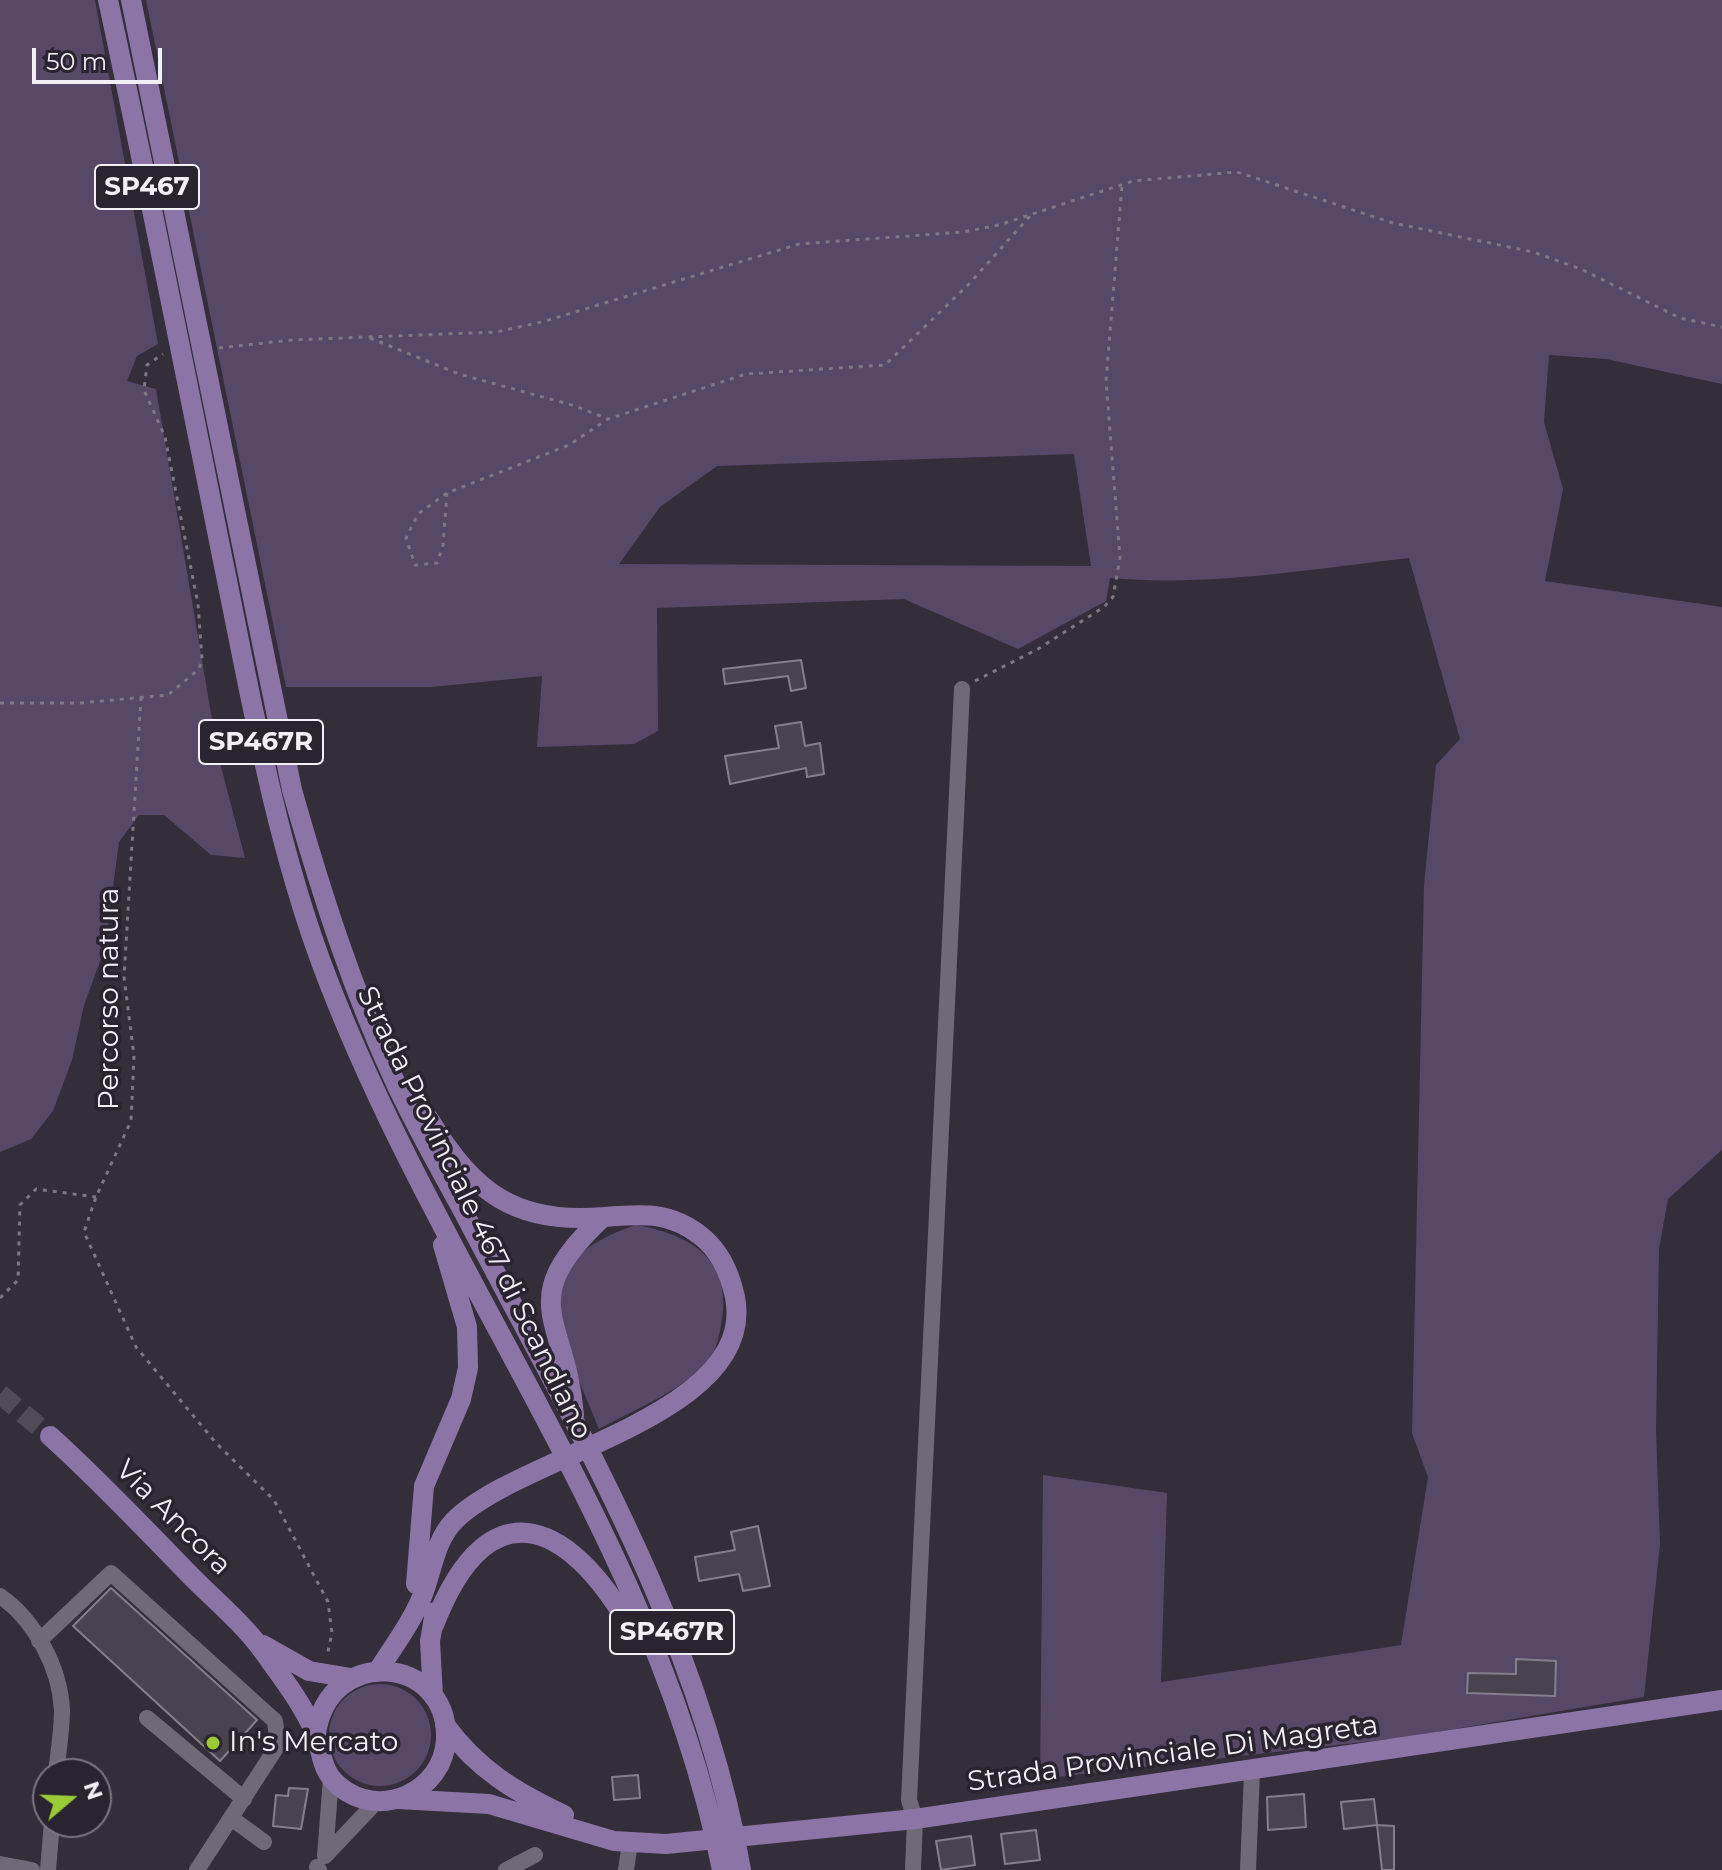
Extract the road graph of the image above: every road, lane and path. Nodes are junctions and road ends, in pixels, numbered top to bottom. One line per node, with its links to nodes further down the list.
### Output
1 (108, 0): 10 (main road, Strada Provinciale 467 di Scandiano / SP467)
2 (131, 0): 9 (main road, Strada Provinciale 467 di Scandiano / SP467)
3 (1122, 184): 4 (path); 5 (path); 13 (path)
4 (1033, 214): 6 (path); 11 (path)
5 (1722, 327)
6 (366, 337): 7 (path); 11 (path)
7 (213, 348)
8 (166, 353): 14 (path)
9 (206, 371): 16 (main road, Strada Provinciale 467 di Scandiano / SP467R)
10 (185, 373): 18 (main road, Strada Provinciale 467 di Scandiano / SP467R)
11 (608, 419): 12 (path)
12 (447, 493): 12 (path)
13 (962, 689): 46 (street)
14 (141, 697): 15 (path); 17 (path, Percorso natura)
15 (0, 703)
16 (386, 1061): 19 (main road); 21 (main road, Strada Provinciale 467 di Scandiano / SP467R)
17 (96, 1197): 20 (path); 29 (path, Percorso natura)
18 (432, 1202): 26 (main road); 31 (main road, Strada Provinciale 467 di Scandiano / SP467R)
19 (603, 1217): 21 (main road); 23 (main road)
20 (0, 1298)
21 (577, 1430): 44 (main road, Strada Provinciale 467 di Scandiano / SP467R)
22 (50, 1436): 28 (main road, Via Ancora)
23 (488, 1499): 25 (main road); 26 (main road)
24 (0, 1596): 27 (street)
25 (434, 1625): 31 (main road); 33 (main road)
26 (404, 1635): 30 (main road)
27 (39, 1641): 38 (street); 41 (street)
28 (256, 1641): 32 (main road); 37 (main road)
29 (325, 1666)
30 (378, 1671): 32 (main road); 33 (main road)
31 (664, 1673): 44 (main road, Strada Provinciale 467 di Scandiano / SP467R)
32 (351, 1678): 37 (main road)
33 (433, 1696): 36 (main road)
34 (1722, 1700): 39 (main road, Strada Provinciale Di Magreta)
35 (147, 1718): 41 (street)
36 (445, 1725): 42 (main road); 49 (main road)
37 (316, 1734): 40 (main road)
38 (58, 1758)
39 (1252, 1772): 46 (main road, Strada Provinciale Di Magreta); 60 (street)
40 (331, 1778): 43 (main road); 52 (street)
41 (244, 1799): 45 (street)
42 (398, 1799): 43 (main road); 49 (main road)
43 (377, 1801): 52 (street)
44 (720, 1815): 51 (main road, Strada Provinciale 467 di Scandiano / SP467R)
45 (231, 1818): 48 (street); 56 (street)
46 (915, 1819): 49 (main road, Strada Provinciale Di Magreta); 59 (street)
47 (51, 1838): 55 (street)
48 (264, 1842)
49 (630, 1843): 58 (street)
50 (535, 1855): 57 (street)
51 (730, 1861)
52 (319, 1866)
53 (7, 1867): 54 (street)
54 (32, 1870)
55 (48, 1870)
56 (197, 1870)
57 (506, 1870)
58 (626, 1870)
59 (913, 1870)
60 (1248, 1870)

